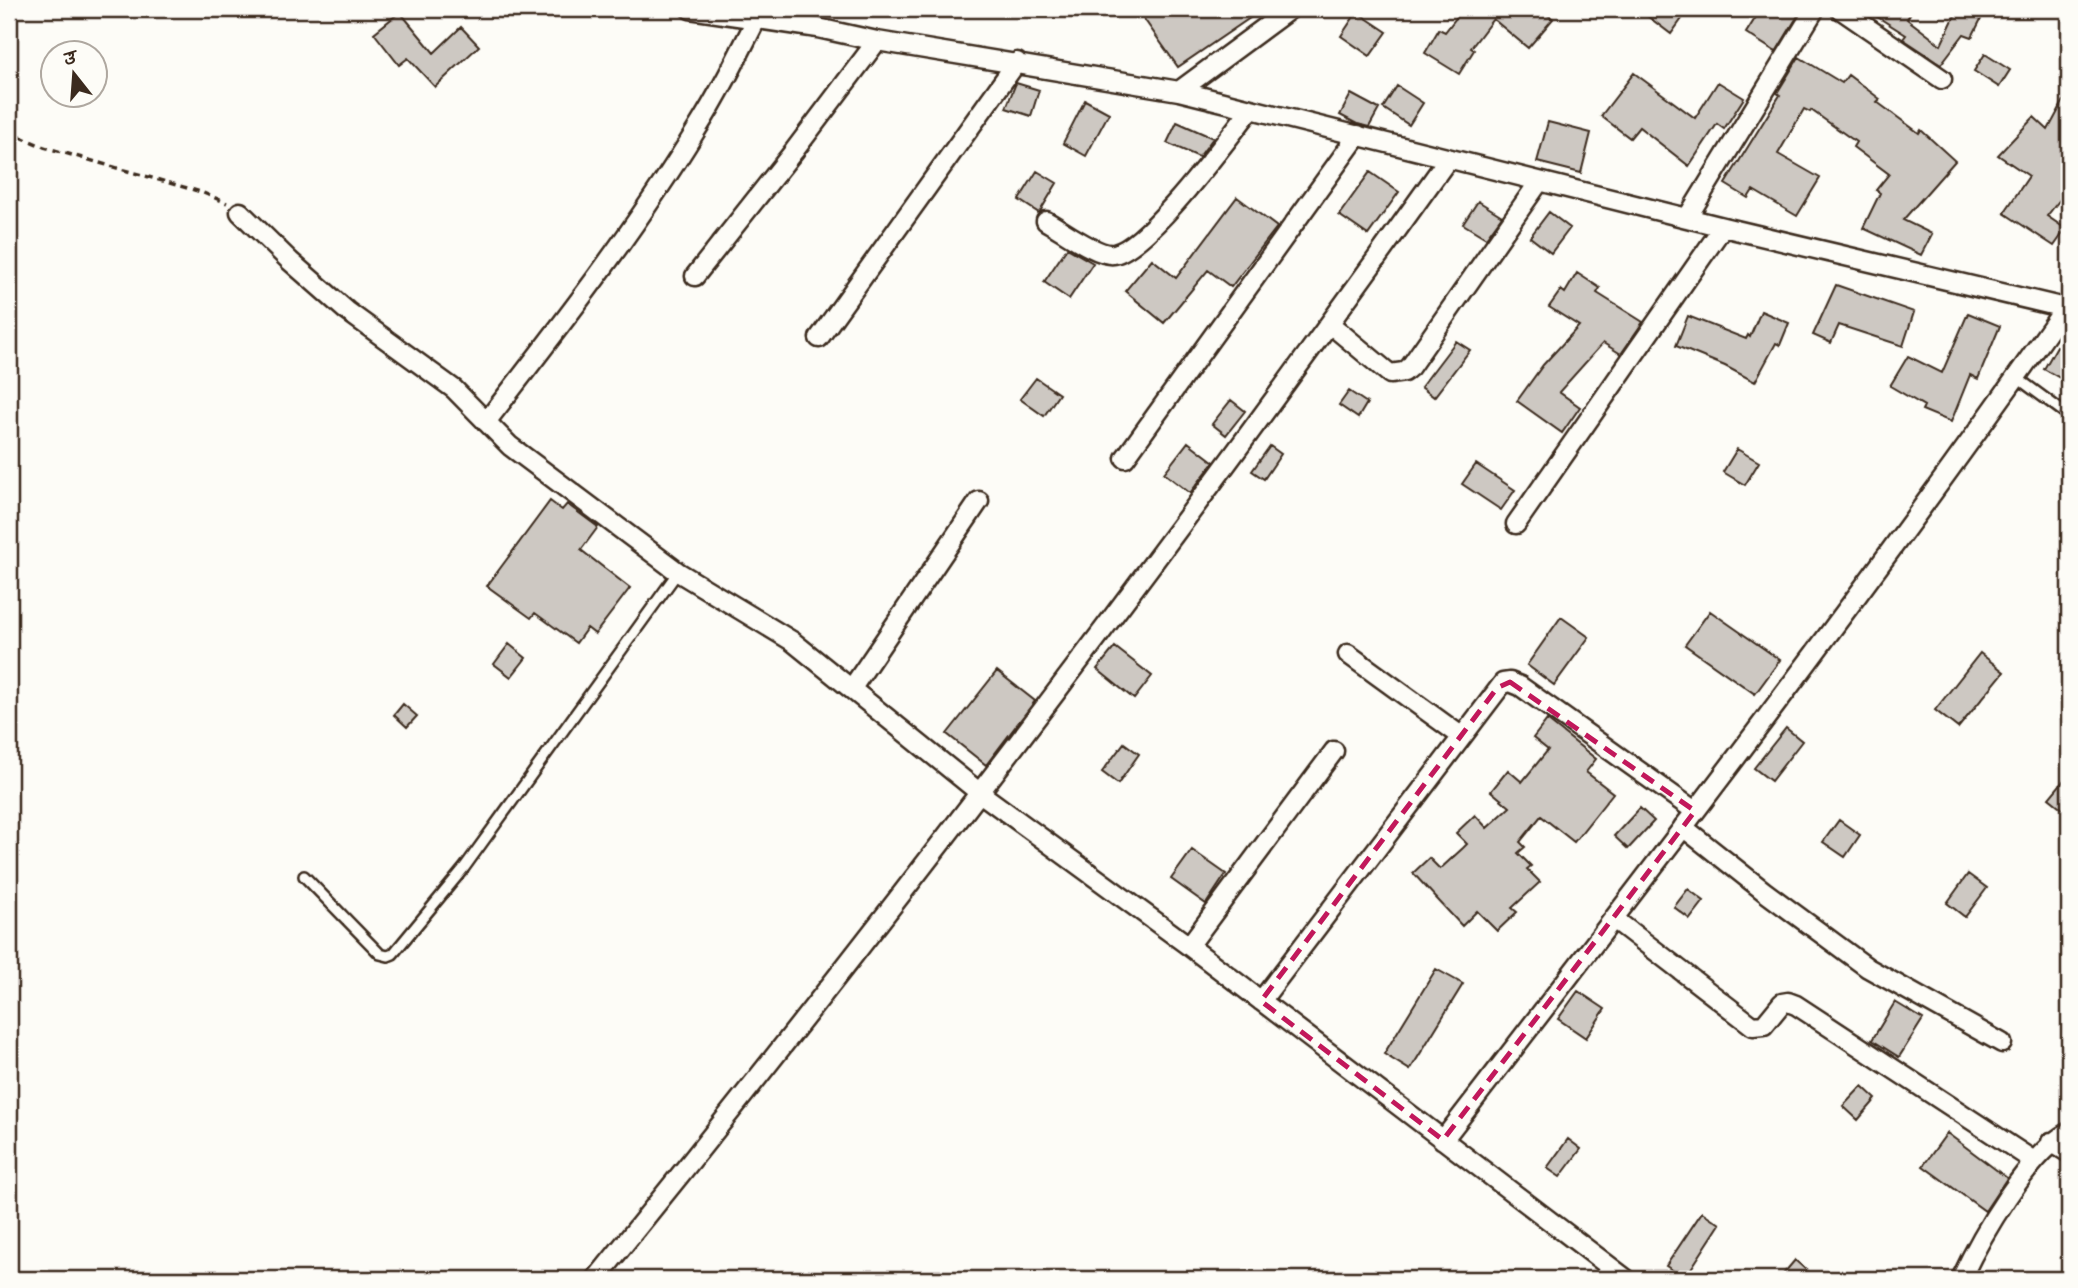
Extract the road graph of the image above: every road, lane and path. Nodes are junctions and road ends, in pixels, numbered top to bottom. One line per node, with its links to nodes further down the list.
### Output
1 (1290, 9): 9 (street)
2 (1815, 9): 16 (street)
3 (1840, 9): 8 (street)
4 (700, 10): 5 (street)
5 (756, 20): 6 (street); 25 (street)
6 (877, 40): 7 (street); 19 (street)
7 (1017, 62): 9 (street); 22 (street)
8 (1942, 79)
9 (1179, 91): 10 (street)
10 (1251, 109): 12 (street); 17 (street)
11 (9, 132): 15 (path)
12 (1359, 135): 13 (street); 26 (street)
13 (1448, 159): 14 (street); 21 (street)
14 (1539, 182): 16 (street); 21 (street)
15 (240, 212): 25 (street)
16 (1687, 218): 18 (street)
17 (1046, 220)
18 (1723, 227): 20 (street); 28 (street)
19 (695, 276)
20 (2067, 308): 23 (street)
21 (1330, 324): 34 (street)
22 (819, 338)
23 (2016, 377): 24 (lane); 35 (street)
24 (2069, 416)
25 (486, 422): 29 (street)
26 (1125, 458)
27 (979, 501): 31 (street)
28 (1516, 524)
29 (678, 572): 31 (street); 37 (lane)
30 (1348, 654): 32 (street)
31 (852, 688): 34 (street)
32 (1461, 736): 35 (street); 40 (street)
33 (1334, 751): 39 (street)
34 (980, 793): 39 (street); 47 (street)
35 (1695, 811): 36 (street)
36 (1683, 827): 38 (street); 41 (street)
37 (304, 876)
38 (1614, 919): 43 (street); 46 (street)
39 (1189, 946): 40 (street)
40 (1261, 1001): 43 (street)
41 (2002, 1043)
42 (2069, 1132): 44 (street)
43 (1443, 1140): 48 (street)
44 (2051, 1142): 45 (street); 46 (street)
45 (2069, 1153)
46 (2034, 1161): 49 (street)
47 (596, 1279)
48 (1626, 1279)
49 (1961, 1279)

